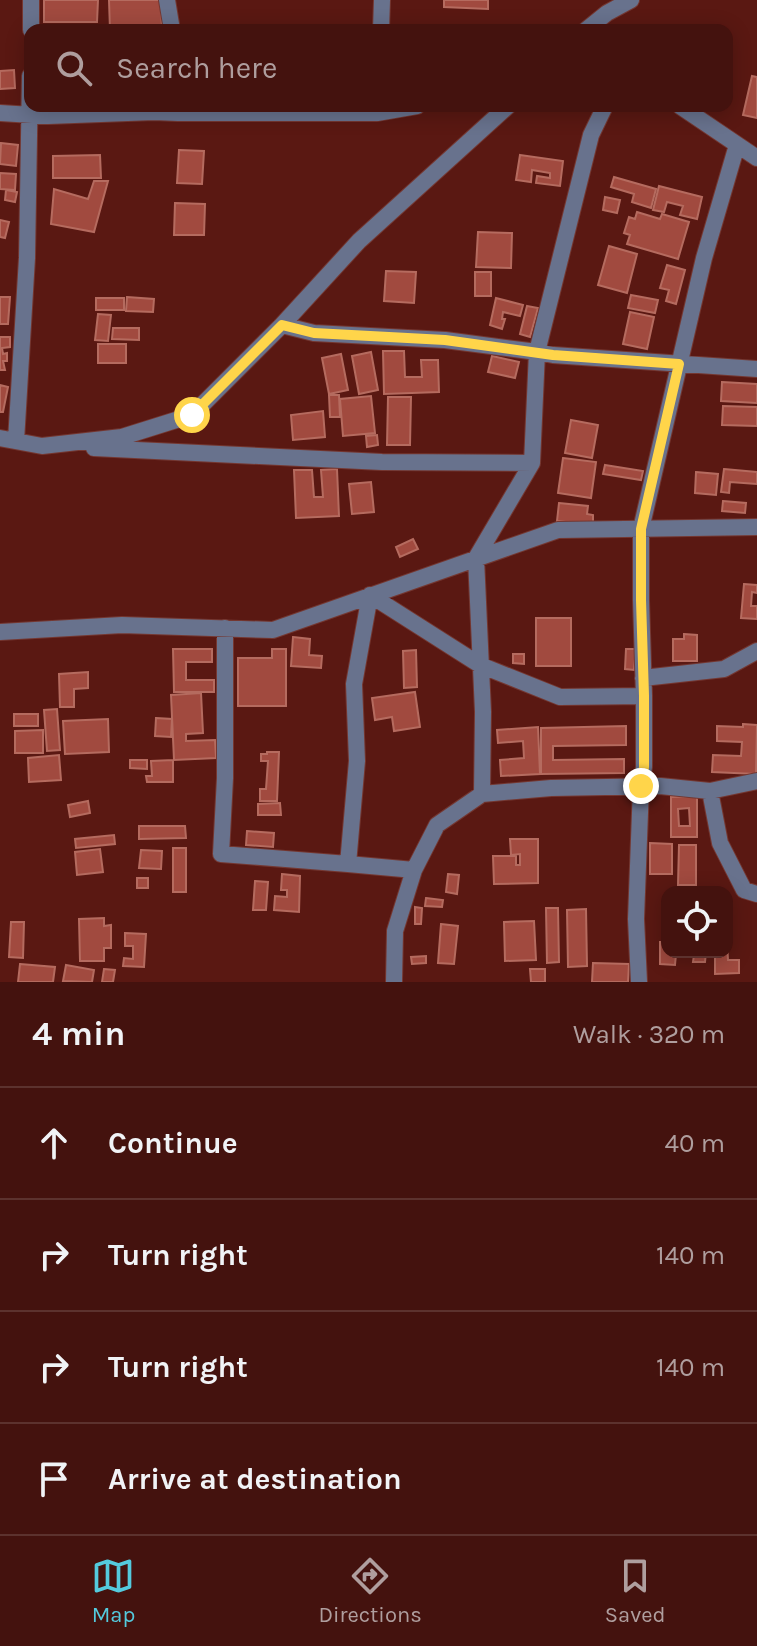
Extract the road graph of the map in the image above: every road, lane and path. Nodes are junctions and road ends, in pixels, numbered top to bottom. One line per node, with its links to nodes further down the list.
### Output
1 (31, 0): 5 (street)
2 (167, 0): 6 (street)
3 (382, 0): 7 (street)
4 (631, 0): 8 (street)
5 (31, 24)
6 (171, 24)
7 (381, 24)
8 (593, 24)
9 (154, 112): 14 (street)
10 (501, 112): 17 (street)
11 (602, 112): 18 (street)
12 (689, 112): 15 (street)
13 (0, 113): 14 (street)
14 (30, 115): 21 (street)
15 (737, 145): 16 (street); 19 (street)
16 (757, 158)
17 (282, 325): 18 (street); 22 (street)
18 (537, 352): 19 (street); 23 (street)
19 (679, 364): 20 (street); 25 (street)
20 (757, 369)
21 (8, 440): 22 (street)
22 (42, 446): 23 (street)
23 (532, 463): 26 (street)
24 (757, 527): 25 (street)
25 (641, 529): 26 (street); 32 (street)
26 (476, 558): 27 (street); 31 (street)
27 (370, 595): 28 (street); 31 (street); 38 (street)
28 (225, 628): 29 (street); 38 (street)
29 (0, 632)
30 (757, 651): 32 (street)
31 (480, 665): 33 (street); 37 (street)
32 (643, 678): 33 (street)
33 (644, 696): 35 (street)
34 (757, 781): 36 (street)
35 (641, 786): 36 (street); 37 (street); 42 (street)
36 (710, 791): 40 (street)
37 (482, 794): 39 (street)
38 (348, 864): 39 (street)
39 (414, 870): 41 (street)
40 (757, 894)
41 (394, 982)
42 (639, 982)

